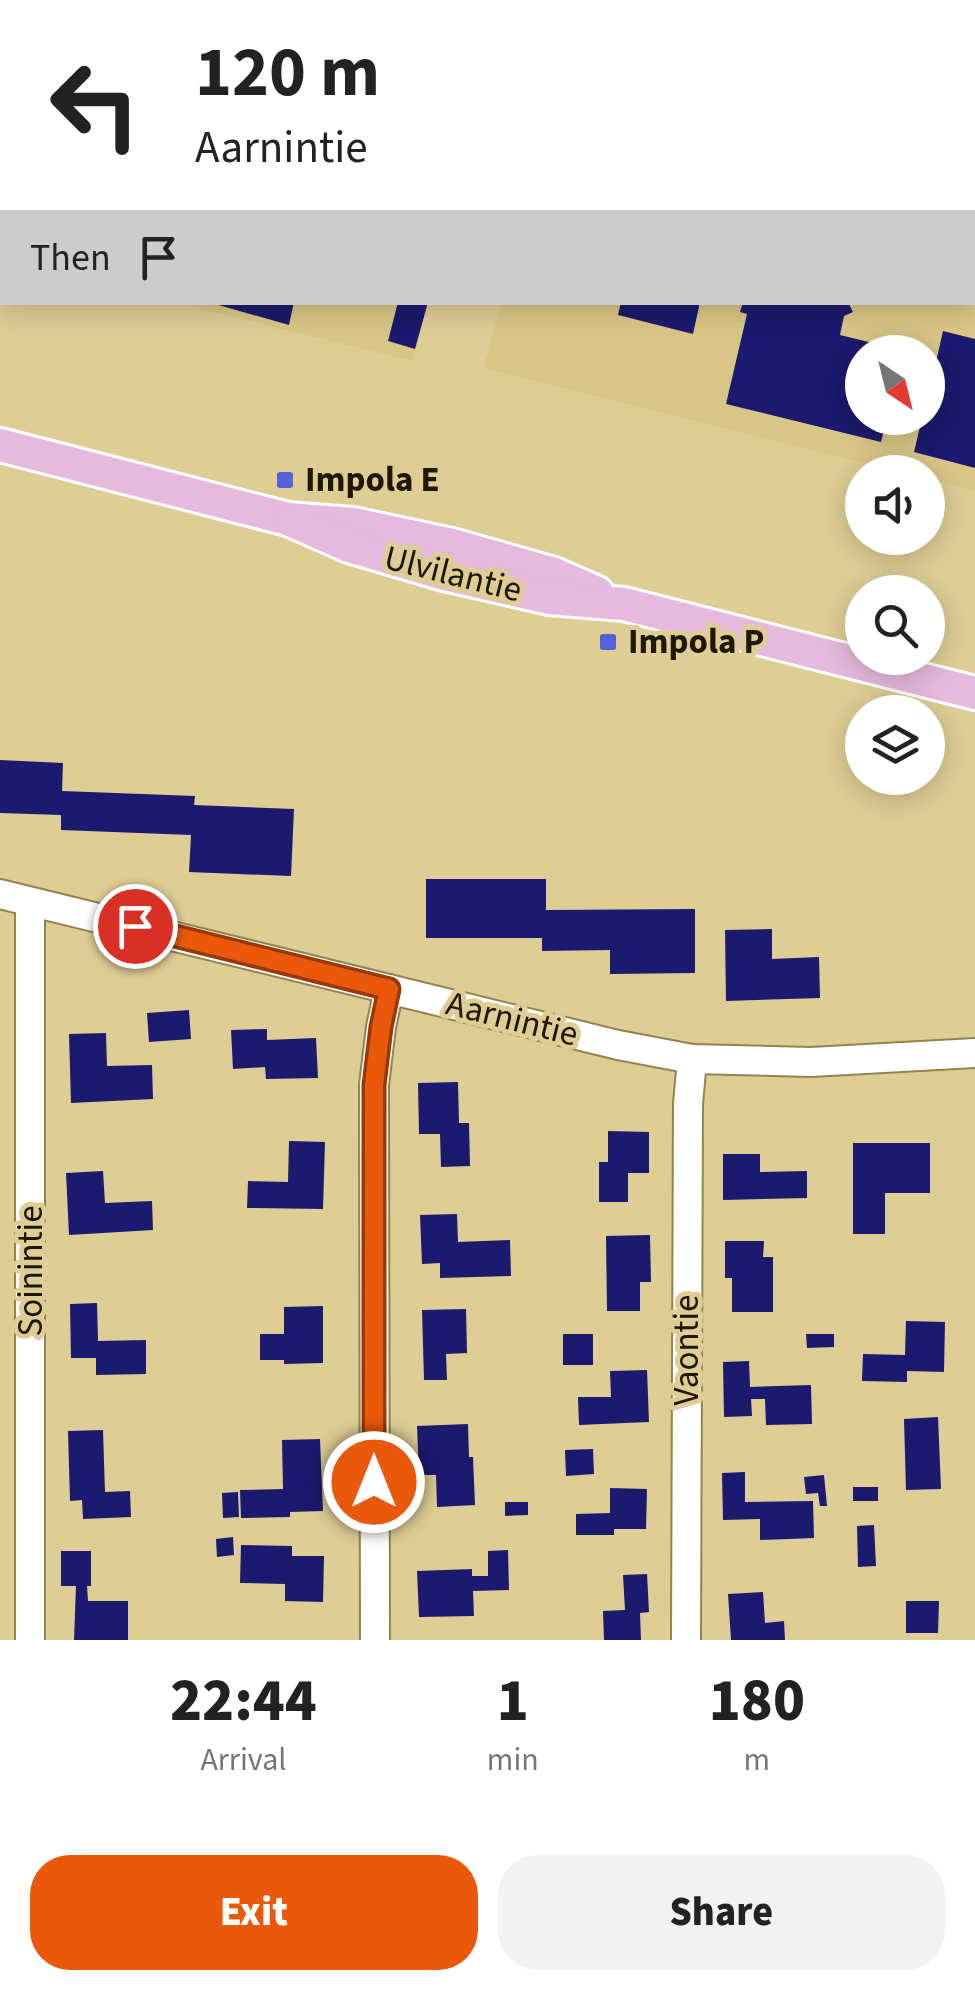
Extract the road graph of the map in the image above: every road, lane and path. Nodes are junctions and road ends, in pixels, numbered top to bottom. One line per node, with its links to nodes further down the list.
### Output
1 (0, 445): 2 (main road, Ulvilantie)
2 (975, 693)
3 (0, 894): 4 (street, Aarnintie)
4 (30, 902): 5 (street, Aarnintie); 8 (street, Soinintie)
5 (389, 989): 7 (street, Aarnintie); 9 (street)
6 (975, 1053): 7 (street, Aarnintie)
7 (692, 1060): 10 (street, Vaontie)
8 (30, 1640)
9 (375, 1640)
10 (686, 1640)

